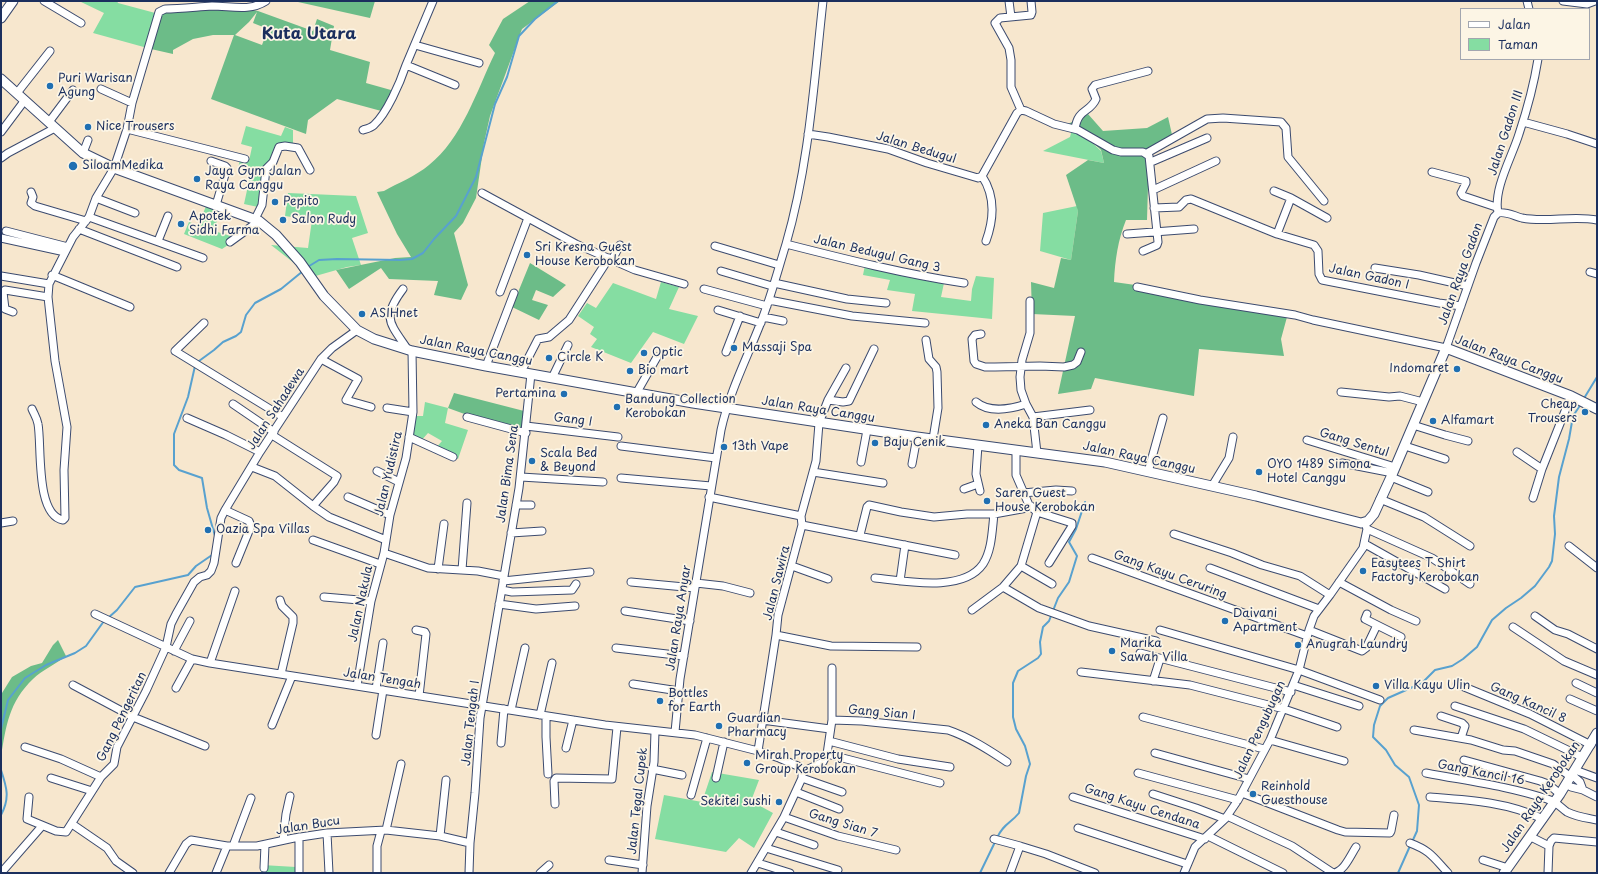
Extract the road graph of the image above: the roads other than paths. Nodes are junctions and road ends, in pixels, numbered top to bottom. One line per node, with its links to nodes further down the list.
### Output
1 (13, 1): 11 (main road)
2 (44, 1): 12 (street)
3 (266, 1): 25 (street)
4 (433, 1): 13 (street)
5 (823, 1): 33 (street)
6 (1009, 1): 10 (street)
7 (1031, 1): 10 (street)
8 (1563, 1): 9 (street)
9 (1596, 2)
10 (1011, 17): 26 (street)
11 (1, 18)
12 (81, 23)
13 (415, 44): 16 (street); 17 (street)
14 (50, 51): 23 (street)
15 (1538, 60): 27 (street, Jalan Gadon III)
16 (479, 63)
17 (406, 66): 20 (street); 31 (street)
18 (1148, 71): 30 (street)
19 (1, 79): 23 (main road, Jalan Raya Canggu)
20 (455, 85)
21 (73, 90): 28 (street)
22 (101, 90): 25 (street)
23 (17, 93): 24 (main road, Jalan Raya Canggu)
24 (25, 100): 28 (main road, Jalan Raya Canggu); 32 (street)
25 (132, 103): 29 (street)
26 (1021, 110): 30 (street); 47 (street)
27 (1523, 122): 36 (street); 57 (street, Jalan Gadon III)
28 (52, 125): 37 (main road, Jalan Raya Canggu); 39 (street)
29 (127, 128): 40 (street); 44 (street)
30 (1075, 129): 38 (street)
31 (363, 130)
32 (1, 132)
33 (808, 134): 47 (street, Jalan Bedugul); 75 (street)
34 (1207, 138): 43 (street)
35 (88, 140): 37 (street)
36 (1597, 144)
37 (83, 153): 44 (main road, Jalan Raya Canggu)
38 (1147, 153): 43 (street); 54 (street)
39 (1, 158)
40 (245, 159)
41 (211, 161): 55 (street)
42 (1216, 161): 48 (street)
43 (1151, 162): 48 (street)
44 (114, 168): 52 (street); 55 (main road, Jalan Raya Canggu)
45 (310, 170): 63 (street)
46 (1432, 172): 57 (street)
47 (982, 176): 73 (street)
48 (1152, 190): 56 (street)
49 (1274, 191): 53 (street)
50 (31, 192): 62 (street)
51 (482, 193): 60 (street)
52 (96, 198): 58 (street); 62 (street)
53 (1291, 198): 61 (street); 70 (street)
54 (1324, 201)
55 (216, 205): 63 (main road, Jalan Raya Canggu)
56 (1154, 208): 68 (street); 70 (street)
57 (1497, 210): 64 (street, Jalan Raya Gadon); 92 (street, Jalan Raya Gadon)
58 (135, 213)
59 (168, 216): 72 (street)
60 (528, 218): 81 (street); 96 (street)
61 (1327, 218)
62 (87, 219): 66 (street); 72 (street)
63 (257, 220): 74 (street); 111 (main road, Jalan Raya Canggu)
64 (1597, 220)
65 (1194, 229): 68 (street)
66 (79, 230): 78 (street); 83 (street)
67 (6, 231): 78 (street)
68 (1156, 231): 69 (street); 79 (street)
69 (1127, 234)
70 (1277, 234): 102 (street, Jalan Gadon I)
71 (1, 238): 78 (street)
72 (158, 241): 80 (street)
73 (986, 241)
74 (230, 242)
75 (786, 244): 82 (street); 88 (street, Jalan Bedugul Gang 3)
76 (620, 245): 81 (street)
77 (715, 246): 82 (street)
78 (66, 249): 87 (street)
79 (1143, 251)
80 (203, 258)
81 (610, 259): 90 (street); 125 (street)
82 (779, 265): 91 (street)
83 (177, 267)
84 (1375, 268): 92 (street)
85 (721, 271): 91 (street)
86 (1, 276): 89 (street)
87 (52, 276): 89 (street); 103 (street)
88 (964, 283)
89 (49, 284): 98 (street)
90 (684, 284)
91 (773, 284): 100 (street); 101 (street)
92 (1468, 286): 102 (street, Jalan Raya Gadon)
93 (1137, 287): 115 (street)
94 (403, 288): 117 (street)
95 (704, 288): 100 (street)
96 (500, 292)
97 (514, 293): 122 (street)
98 (48, 297): 105 (street); 140 (street)
99 (1030, 301): 123 (street)
100 (768, 303): 107 (street); 110 (street)
101 (886, 303)
102 (1461, 306): 115 (street, Jalan Raya Gadon)
103 (130, 307)
104 (718, 310): 106 (street)
105 (13, 312)
106 (740, 316): 107 (street); 118 (street)
107 (762, 320): 108 (street); 137 (street)
108 (783, 321)
109 (204, 323): 143 (street)
110 (925, 323)
111 (357, 330): 117 (main road, Jalan Raya Canggu); 121 (street, Jalan Sahadewa)
112 (981, 334): 123 (street)
113 (926, 340): 157 (street)
114 (568, 345): 127 (street)
115 (1446, 348): 130 (main road, Jalan Raya Canggu); 133 (main road, Jalan Raya Canggu)
116 (874, 349): 131 (street)
117 (410, 350): 122 (main road, Jalan Raya Canggu); 142 (street, Jalan Yudistira)
118 (726, 352)
119 (1081, 352): 123 (street)
120 (657, 358): 128 (street)
121 (321, 359): 136 (street); 143 (street, Jalan Sahadewa)
122 (486, 366): 125 (main road, Jalan Raya Canggu)
123 (1022, 366): 135 (street)
124 (846, 368): 131 (street, Jalan Sawira)
125 (521, 372): 126 (main road, Jalan Raya Canggu)
126 (531, 374): 127 (main road, Jalan Raya Canggu); 150 (street, Jalan Bima Sena)
127 (552, 378): 128 (main road, Jalan Raya Canggu)
128 (637, 392): 137 (main road, Jalan Raya Canggu)
129 (1341, 392): 133 (street)
130 (1571, 396): 139 (main road, Jalan Raya Canggu); 174 (street)
131 (828, 400): 148 (street, Jalan Sawira)
132 (976, 402): 135 (street)
133 (1423, 402): 149 (main road, Jalan Raya Canggu)
134 (233, 404): 152 (street)
135 (1026, 404): 145 (street)
136 (370, 407)
137 (726, 407): 148 (main road, Jalan Raya Canggu); 168 (street, Jalan Raya Anyar)
138 (387, 408): 142 (street)
139 (1597, 408)
140 (32, 409)
141 (1090, 410): 145 (street)
142 (413, 412): 153 (street, Jalan Yudistira)
143 (283, 416): 152 (street, Jalan Sahadewa)
144 (467, 417): 150 (street, Gang I)
145 (1033, 417): 166 (street)
146 (187, 418): 164 (street)
147 (1163, 418): 177 (street)
148 (819, 423): 151 (main road, Jalan Raya Canggu); 176 (street, Jalan Sawira)
149 (1413, 425): 159 (street); 162 (main road, Jalan Raya Canggu)
150 (526, 429): 154 (street, Gang I); 179 (street, Jalan Bima Sena)
151 (867, 430): 155 (main road, Jalan Raya Canggu); 170 (street)
152 (273, 433): 164 (street, Jalan Sahadewa); 197 (street)
153 (409, 437): 167 (street); 181 (street, Jalan Yudistira)
154 (618, 437)
155 (917, 437): 157 (main road, Jalan Raya Canggu); 172 (street)
156 (1233, 437): 185 (street)
157 (933, 439): 160 (main road, Jalan Raya Canggu)
158 (1307, 440): 178 (street, Gang Sentul)
159 (1468, 441)
160 (978, 445): 163 (main road, Jalan Raya Canggu); 186 (street)
161 (621, 446): 168 (street)
162 (1405, 446): 169 (street); 178 (main road, Jalan Raya Canggu)
163 (1016, 451): 166 (main road, Jalan Raya Canggu); 189 (street)
164 (260, 452): 173 (street, Jalan Sahadewa)
165 (1516, 452): 174 (street)
166 (1037, 453): 177 (main road, Jalan Raya Canggu)
167 (453, 457)
168 (716, 458): 184 (street, Jalan Raya Anyar)
169 (1445, 460)
170 (861, 462)
171 (1342, 463): 178 (street)
172 (912, 464)
173 (252, 466): 197 (street); 199 (street, Jalan Sahadewa)
174 (1542, 469): 192 (street)
175 (377, 471): 181 (street)
176 (813, 472): 183 (street); 203 (street, Jalan Sawira)
177 (1148, 472): 185 (main road, Jalan Raya Canggu)
178 (1393, 472): 188 (street); 193 (main road, Jalan Raya Canggu)
179 (521, 477): 182 (street); 195 (street, Jalan Bima Sena)
180 (621, 478): 184 (street)
181 (399, 482): 202 (street, Jalan Yudistira)
182 (603, 482)
183 (883, 483)
184 (711, 486): 191 (street, Jalan Raya Anyar)
185 (1212, 486): 208 (main road, Jalan Raya Canggu)
186 (964, 489)
187 (1072, 491): 189 (street)
188 (1428, 492)
189 (1023, 493): 198 (street)
190 (348, 497): 202 (street)
191 (709, 497): 203 (street); 241 (street, Jalan Raya Anyar)
192 (1533, 498)
193 (1380, 499): 208 (main road, Jalan Raya Canggu); 217 (street)
194 (467, 503): 230 (street)
195 (516, 505): 196 (street); 210 (street, Jalan Bima Sena)
196 (530, 505)
197 (313, 506): 214 (street)
198 (1031, 506): 200 (street); 201 (street)
199 (225, 510): 223 (street); 271 (street, Jalan Sahadewa)
200 (1037, 512): 222 (street); 226 (street)
201 (994, 514): 212 (street); 235 (street)
202 (390, 515): 214 (street, Jalan Yudistira)
203 (801, 516): 207 (street, Jalan Sawira)
204 (13, 521): 205 (street)
205 (1, 523)
206 (444, 524): 229 (street)
207 (802, 525): 212 (street); 225 (street, Jalan Sawira)
208 (1366, 526): 215 (street, Jalan Pengubugan); 240 (street)
209 (542, 531): 210 (street)
210 (511, 533): 233 (street, Jalan Bima Sena)
211 (1174, 534): 247 (street)
212 (860, 535): 216 (street)
213 (313, 540): 224 (street)
214 (386, 540): 219 (street, Jalan Yudistira)
215 (1364, 544): 237 (street, Jalan Pengubugan); 243 (street)
216 (905, 545): 220 (street); 235 (street)
217 (1470, 546)
218 (1569, 546): 228 (street)
219 (384, 553): 224 (street, Jalan Nakula); 229 (street, Jalan Nakula)
220 (955, 555)
221 (1092, 558): 266 (street, Gang Kayu Ceruring)
222 (1049, 562)
223 (236, 563)
224 (380, 564): 250 (street, Jalan Nakula)
225 (792, 566): 234 (street); 267 (street, Jalan Sawira)
226 (1021, 566): 239 (street); 242 (street)
227 (1210, 568): 253 (street)
228 (1597, 568)
229 (438, 569): 230 (street, Jalan Nakula)
230 (462, 570): 233 (street, Jalan Nakula)
231 (590, 572): 233 (street, Jalan Nakula)
232 (875, 578): 235 (street)
233 (503, 579): 244 (street, Jalan Tengah I)
234 (828, 579)
235 (900, 581)
236 (631, 582): 241 (street)
237 (1339, 582): 247 (street, Jalan Pengubugan); 259 (street)
238 (576, 584): 244 (street)
239 (1052, 584)
240 (1470, 584)
241 (695, 586): 246 (street); 261 (street, Jalan Raya Anyar)
242 (1003, 587): 254 (street); 269 (street)
243 (1445, 588)
244 (502, 590): 251 (street, Jalan Tengah I)
245 (235, 591): 281 (street)
246 (750, 593)
247 (1330, 595): 253 (street, Jalan Pengubugan)
248 (324, 597): 250 (street)
249 (280, 600): 286 (street)
250 (371, 601): 294 (street, Jalan Nakula)
251 (499, 604): 252 (street); 303 (street, Jalan Tengah I)
252 (575, 606)
253 (1319, 609): 266 (street, Jalan Pengubugan)
254 (972, 610)
255 (625, 611): 261 (street)
256 (95, 614): 271 (street, Jalan Tengah)
257 (1367, 614): 262 (street)
258 (1535, 616): 275 (street)
259 (1416, 620)
260 (190, 621): 276 (street)
261 (690, 621): 278 (street, Jalan Raya Anyar)
262 (1377, 625): 266 (street, Gang Kayu Ceruring); 268 (street)
263 (1513, 627): 287 (street)
264 (416, 630): 300 (street)
265 (1160, 630): 284 (street)
266 (1308, 633): 284 (street, Jalan Pengubugan)
267 (776, 635): 272 (street); 314 (street, Jalan Sawira)
268 (1401, 637)
269 (1156, 641)
270 (383, 643): 297 (street)
271 (166, 647): 276 (street, Jalan Tengah); 311 (street, Gang Pengeritan)
272 (917, 647)
273 (525, 648): 306 (street)
274 (616, 648): 278 (street)
275 (1597, 649)
276 (174, 651): 279 (street, Jalan Tengah)
277 (1140, 653): 280 (street)
278 (684, 656): 298 (street, Jalan Raya Anyar)
279 (192, 658): 281 (street, Jalan Tengah); 295 (street)
280 (1160, 659): 289 (street); 296 (street)
281 (210, 663): 286 (street, Jalan Tengah)
282 (552, 663): 309 (street)
283 (832, 668): 315 (street)
284 (1299, 670): 296 (street, Jalan Pengubugan); 302 (street)
285 (1081, 672): 289 (street)
286 (282, 674): 288 (street, Jalan Tengah)
287 (1597, 675)
288 (292, 676): 294 (street, Jalan Tengah); 316 (street)
289 (1154, 681): 307 (street)
290 (1576, 683): 299 (street)
291 (633, 684): 298 (street)
292 (1457, 684): 331 (street, Gang Kancil 8)
293 (73, 685): 311 (street)
294 (357, 686): 297 (street, Jalan Tengah)
295 (176, 688)
296 (1292, 688): 304 (street); 307 (street, Jalan Pengubugan)
297 (380, 690): 300 (street, Jalan Tengah); 324 (street)
298 (679, 691): 322 (street, Jalan Raya Anyar)
299 (1597, 693)
300 (419, 696): 303 (street, Jalan Tengah)
301 (1570, 698): 308 (street)
302 (1380, 700)
303 (482, 705): 306 (street, Jalan Tengah); 393 (street, Jalan Tengah I)
304 (1359, 706)
305 (1455, 706): 339 (street)
306 (508, 709): 309 (street, Jalan Tengah); 330 (street)
307 (1284, 709): 318 (street); 327 (street, Jalan Pengubugan)
308 (1597, 711)
309 (543, 715): 313 (street, Jalan Tengah); 347 (street)
310 (1441, 716): 326 (street)
311 (133, 717): 332 (street); 352 (street, Gang Pengeritan)
312 (1143, 717): 335 (street)
313 (574, 720): 317 (street, Jalan Tengah); 334 (street)
314 (762, 720): 319 (street); 336 (street, Jalan Sawira)
315 (832, 720): 319 (street, Gang Sian I); 342 (street, Gang Sian I)
316 (272, 725)
317 (617, 726): 321 (street, Jalan Tengah); 373 (street)
318 (1337, 727)
319 (830, 729): 328 (street, Gang Sian I)
320 (1414, 730): 326 (street)
321 (655, 731): 322 (street, Jalan Tengah); 345 (street, Jalan Tegal Cupek)
322 (675, 732): 325 (street)
323 (1597, 733): 331 (main road, Jalan Raya Kerobokan)
324 (376, 735)
325 (707, 738): 329 (street); 364 (street)
326 (1461, 738): 351 (street)
327 (1270, 740): 335 (street, Jalan Pengubugan); 341 (street)
328 (829, 741): 338 (street, Gang Sian I); 344 (street)
329 (724, 742): 336 (street); 354 (street)
330 (501, 743)
331 (1593, 744): 339 (main road, Jalan Raya Kerobokan)
332 (205, 746)
333 (25, 748): 352 (street)
334 (566, 748)
335 (1264, 749): 356 (street, Jalan Pengubugan)
336 (758, 751): 350 (street)
337 (1155, 753): 356 (street)
338 (828, 754): 350 (street); 358 (street)
339 (1579, 756): 351 (main road, Jalan Raya Kerobokan)
340 (1464, 760): 372 (street)
341 (1344, 761)
342 (1007, 762)
343 (400, 764): 383 (street)
344 (950, 767)
345 (652, 768): 349 (street); 406 (street, Jalan Tegal Cupek)
346 (1138, 773): 368 (street)
347 (548, 774)
348 (1426, 774): 372 (street, Gang Kancil 16)
349 (682, 775)
350 (802, 775): 359 (street); 362 (street)
351 (1571, 776): 355 (street); 360 (street); 360 (street); 372 (main road, Jalan Raya Kerobokan)
352 (101, 777): 361 (street, Gang Pengeritan)
353 (51, 778): 361 (street)
354 (716, 778)
355 (1597, 778)
356 (1249, 779): 368 (street, Jalan Pengubugan)
357 (446, 780): 386 (street)
358 (940, 784)
359 (797, 789): 374 (street); 376 (street)
360 (1583, 790): 370 (street)
361 (92, 791): 380 (street, Gang Pengeritan)
362 (842, 792)
363 (1153, 794): 377 (street)
364 (692, 795)
365 (290, 796): 391 (street)
366 (28, 797): 381 (street)
367 (1073, 797): 388 (street, Gang Kayu Cendana)
368 (1240, 797): 375 (street); 377 (street, Jalan Pengubugan)
369 (1430, 797): 378 (street)
370 (1597, 797)
371 (251, 798): 397 (street)
372 (1554, 798): 378 (main road, Jalan Raya Kerobokan); 379 (street)
373 (555, 804)
374 (839, 809)
375 (1394, 815)
376 (784, 817): 384 (street); 402 (street, Gang Sian 7)
377 (1226, 818): 388 (street, Jalan Pengubugan); 411 (street)
378 (1540, 818): 390 (main road, Jalan Raya Kerobokan)
379 (1597, 820)
380 (72, 824): 381 (street); 414 (street)
381 (42, 826): 413 (street)
382 (1078, 828): 407 (street)
383 (383, 830): 385 (street, Jalan Bucu); 386 (street, Jalan Bucu); 419 (street)
384 (776, 832): 395 (street); 401 (street)
385 (327, 833): 387 (street, Jalan Bucu); 418 (street)
386 (440, 836): 393 (street, Jalan Bucu)
387 (299, 837): 391 (street, Jalan Bucu); 417 (street)
388 (1207, 837): 407 (street, Jalan Pengubugan); 428 (street, Gang Kayu Cendana)
389 (994, 839): 398 (street)
390 (1535, 839): 399 (street); 412 (main road, Jalan Raya Kerobokan)
391 (283, 840): 396 (street, Jalan Bucu)
392 (1597, 842): 399 (street)
393 (470, 843): 420 (street, Jalan Tengah I)
394 (1410, 843): 429 (street)
395 (814, 844)
396 (265, 845): 397 (street, Jalan Bucu); 409 (street)
397 (230, 846): 415 (street, Jalan Bucu); 416 (street)
398 (1020, 846): 425 (street); 426 (street)
399 (1548, 846): 430 (street)
400 (1356, 847): 411 (street)
401 (766, 848): 405 (street); 410 (street)
402 (896, 850)
403 (609, 860): 406 (street)
404 (1483, 860): 412 (street)
405 (758, 863): 423 (street); 424 (street)
406 (643, 864): 422 (street, Jalan Tegal Cupek)
407 (1187, 864): 427 (street, Jalan Pengubugan)
408 (549, 865): 421 (street)
409 (264, 868)
410 (838, 870)
411 (1323, 870)
412 (1506, 871)
413 (1, 873)
414 (133, 873)
415 (168, 873)
416 (216, 873)
417 (299, 873)
418 (329, 873)
419 (377, 873)
420 (469, 873)
421 (540, 873)
422 (642, 873)
423 (751, 873)
424 (790, 873)
425 (1010, 873)
426 (1095, 873)
427 (1184, 873)
428 (1283, 873)
429 (1448, 873)
430 (1548, 873)

